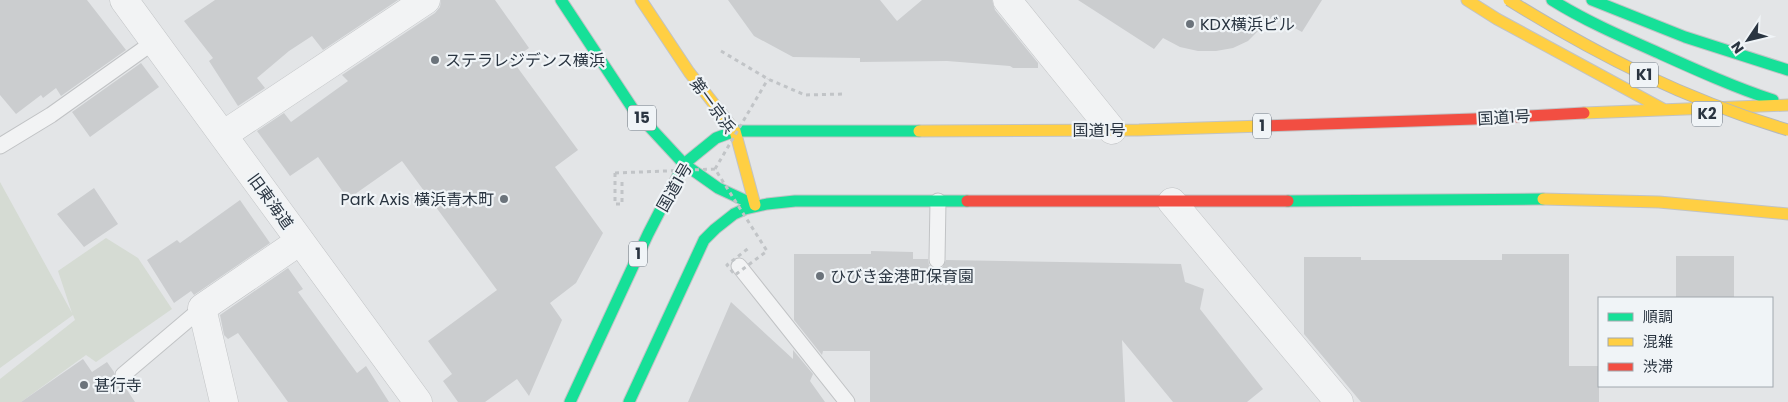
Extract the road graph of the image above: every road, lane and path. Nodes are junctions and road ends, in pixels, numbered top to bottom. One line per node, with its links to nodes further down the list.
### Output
1 (124, 0): 10 (street, 旧東海道)
2 (426, 0): 22 (street)
3 (561, 0): 24 (main road, 15)
4 (641, 0): 21 (main road, 第一京浜)
5 (1007, 0): 19 (street)
6 (1467, 0): 17 (main road)
7 (1509, 0): 12 (main road, K1, bridge)
8 (1550, 0): 16 (main road, K2); 17 (main road)
9 (1592, 0): 13 (main road)
10 (155, 42): 22 (street, 旧東海道); 23 (lane)
11 (721, 50): 14 (path)
12 (1631, 70): 18 (main road, K2, bridge); 20 (main road, K1, bridge)
13 (1788, 70)
14 (768, 79): 15 (path); 25 (path, bridge)
15 (843, 94)
16 (1788, 105): 17 (main road, 国道1号 / 1)
17 (1663, 109): 19 (main road, 国道1号 / 1)
18 (1716, 119)
19 (1112, 130): 21 (main road, 国道1号 / 1)
20 (1788, 130)
21 (735, 131): 24 (main road, 国道1号 / 1); 29 (main road, 第一京浜)
22 (223, 135): 31 (street, 旧東海道)
23 (0, 146)
24 (684, 164): 29 (main road, 15); 39 (main road, 国道1号 / 1)
25 (715, 169): 26 (path, bridge); 32 (path, bridge)
26 (622, 182)
27 (938, 201): 28 (main road); 29 (main road); 33 (lane)
28 (1172, 202): 30 (main road); 42 (street)
29 (754, 205): 40 (main road)
30 (1788, 214)
31 (300, 241): 35 (street); 38 (street, 旧東海道)
32 (750, 247)
33 (938, 260)
34 (739, 266): 41 (lane)
35 (202, 308): 36 (lane); 37 (street)
36 (123, 375)
37 (224, 402)
38 (418, 402)
39 (570, 402)
40 (629, 402)
41 (847, 402)
42 (1339, 402)

